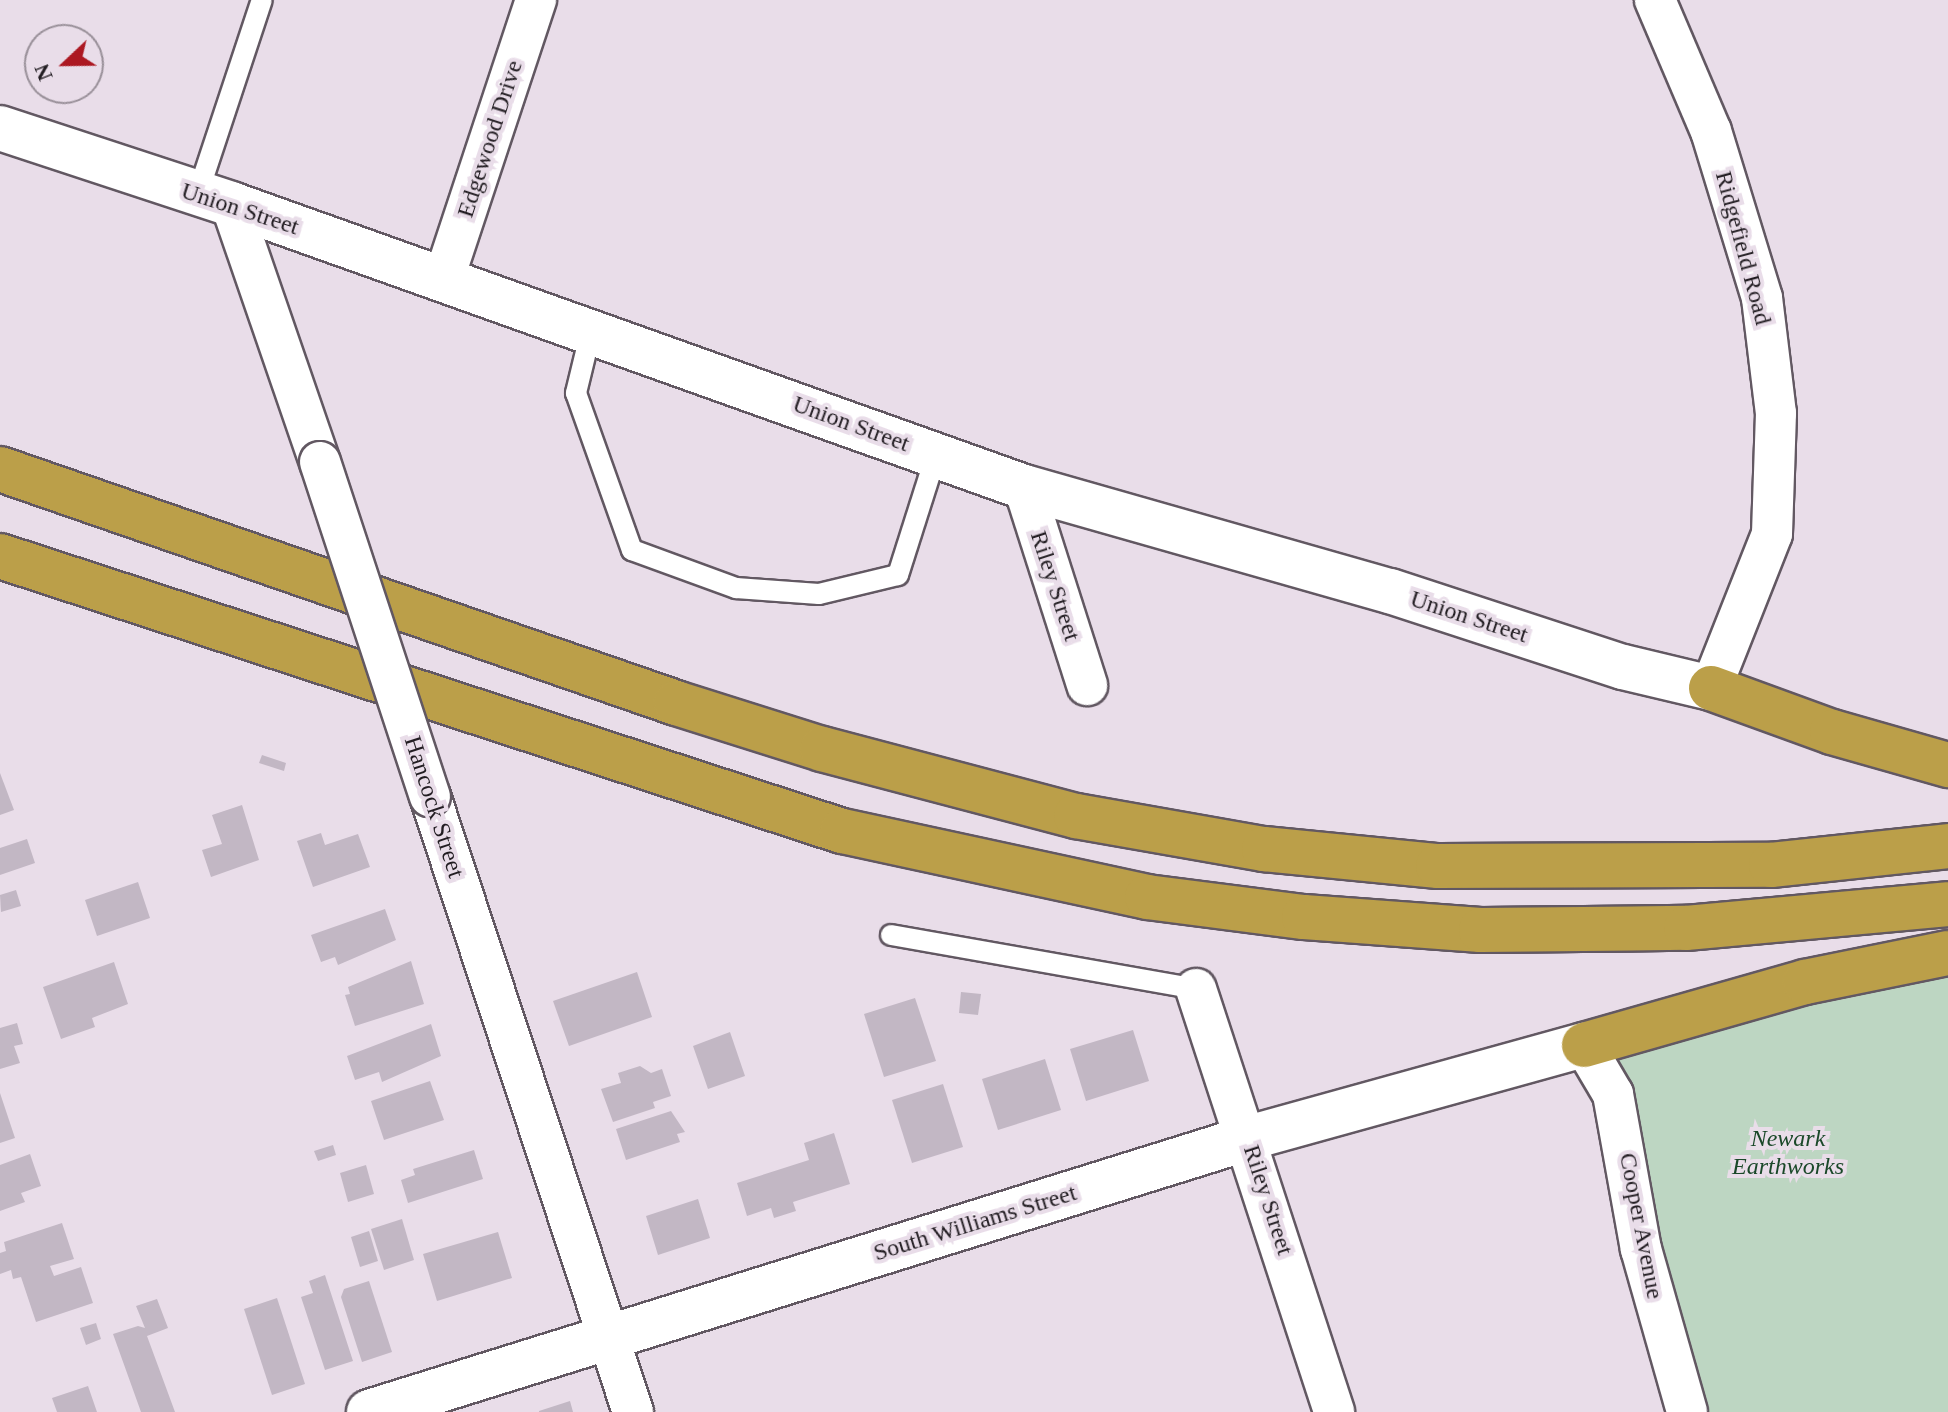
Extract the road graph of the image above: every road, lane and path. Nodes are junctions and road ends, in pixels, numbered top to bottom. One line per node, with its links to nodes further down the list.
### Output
1 (262, 0): 5 (lane)
2 (536, 0): 6 (street, Edgewood Drive)
3 (1655, 0): 13 (street, Ridgefield Road)
4 (0, 128): 5 (street, Union Street)
5 (214, 200): 6 (street, Union Street); 22 (street, Hancock Street, bridge)
6 (444, 278): 7 (street, Union Street)
7 (591, 331): 8 (street, Union Street); 8 (lane)
8 (936, 455): 10 (street, Union Street)
9 (0, 469): 15 (highway)
10 (1024, 487): 12 (street, Riley Street); 13 (street, Union Street)
11 (0, 556): 16 (highway)
12 (1087, 685)
13 (1711, 688): 14 (highway)
14 (1948, 765)
15 (1948, 846)
16 (1948, 904)
17 (891, 935): 19 (lane)
18 (1948, 953): 20 (highway)
19 (1196, 989): 21 (street, Riley Street)
20 (1584, 1045): 21 (street, South Williams Street); 26 (street, Cooper Avenue)
21 (1248, 1138): 22 (street, South Williams Street); 25 (street, Riley Street)
22 (608, 1337): 23 (street, South Williams Street); 24 (street, Hancock Street)
23 (369, 1412)
24 (633, 1412)
25 (1334, 1412)
26 (1687, 1412)

